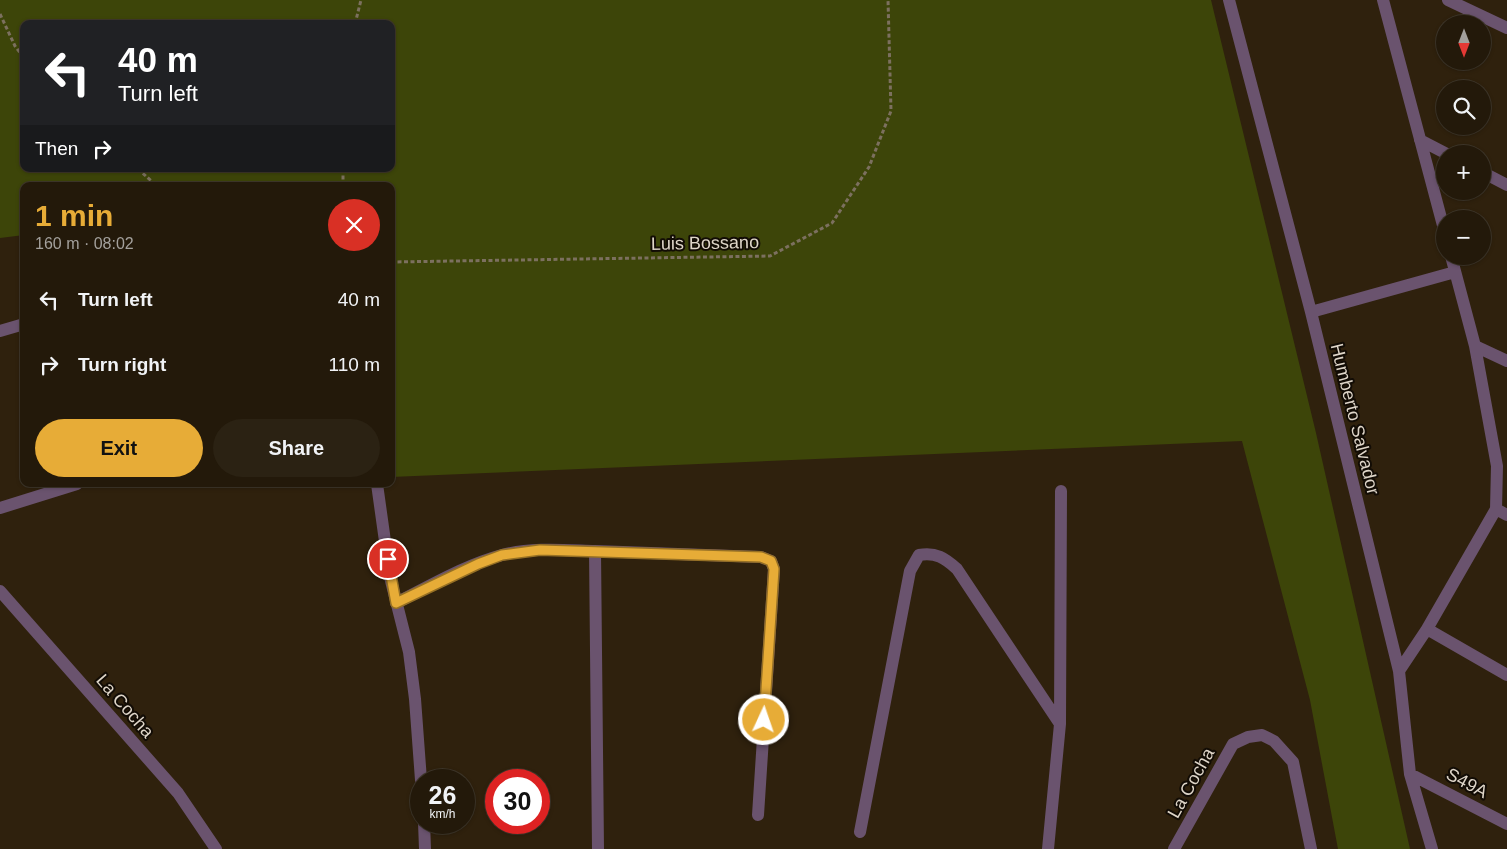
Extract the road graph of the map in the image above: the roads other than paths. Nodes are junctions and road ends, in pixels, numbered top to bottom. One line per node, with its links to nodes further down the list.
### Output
1 (1229, 0): 12 (street, Humberto Salvador)
2 (1383, 0): 5 (street)
3 (1448, 0): 4 (street)
4 (1507, 28)
5 (1420, 140): 6 (street); 9 (street)
6 (1436, 148)
7 (1491, 177): 8 (street)
8 (1507, 185)
9 (1439, 210)
10 (1453, 265): 11 (street)
11 (1455, 272): 12 (street); 15 (street)
12 (1311, 312): 26 (street, Humberto Salvador)
13 (20, 325): 14 (street)
14 (0, 331)
15 (1475, 346): 16 (street); 21 (street)
16 (1507, 361)
17 (67, 487): 20 (street)
18 (377, 487): 24 (street)
19 (1061, 491): 28 (street)
20 (0, 508)
21 (1502, 512): 25 (street)
22 (595, 551): 24 (street); 31 (street); 37 (street)
23 (0, 591): 35 (street, La Cocha)
24 (396, 603): 29 (street)
25 (1427, 629): 26 (street); 27 (street)
26 (1399, 671): 30 (street, Humberto Salvador)
27 (1507, 675)
28 (1060, 724): 33 (street); 38 (street)
29 (420, 769)
30 (1410, 774): 32 (street, S49A); 41 (street, Humberto Salvador)
31 (758, 815)
32 (1507, 824)
33 (860, 832)
34 (424, 834): 36 (street)
35 (216, 849)
36 (425, 849)
37 (598, 849)
38 (1048, 849)
39 (1174, 849): 40 (street, La Cocha)
40 (1312, 849)
41 (1432, 849)

